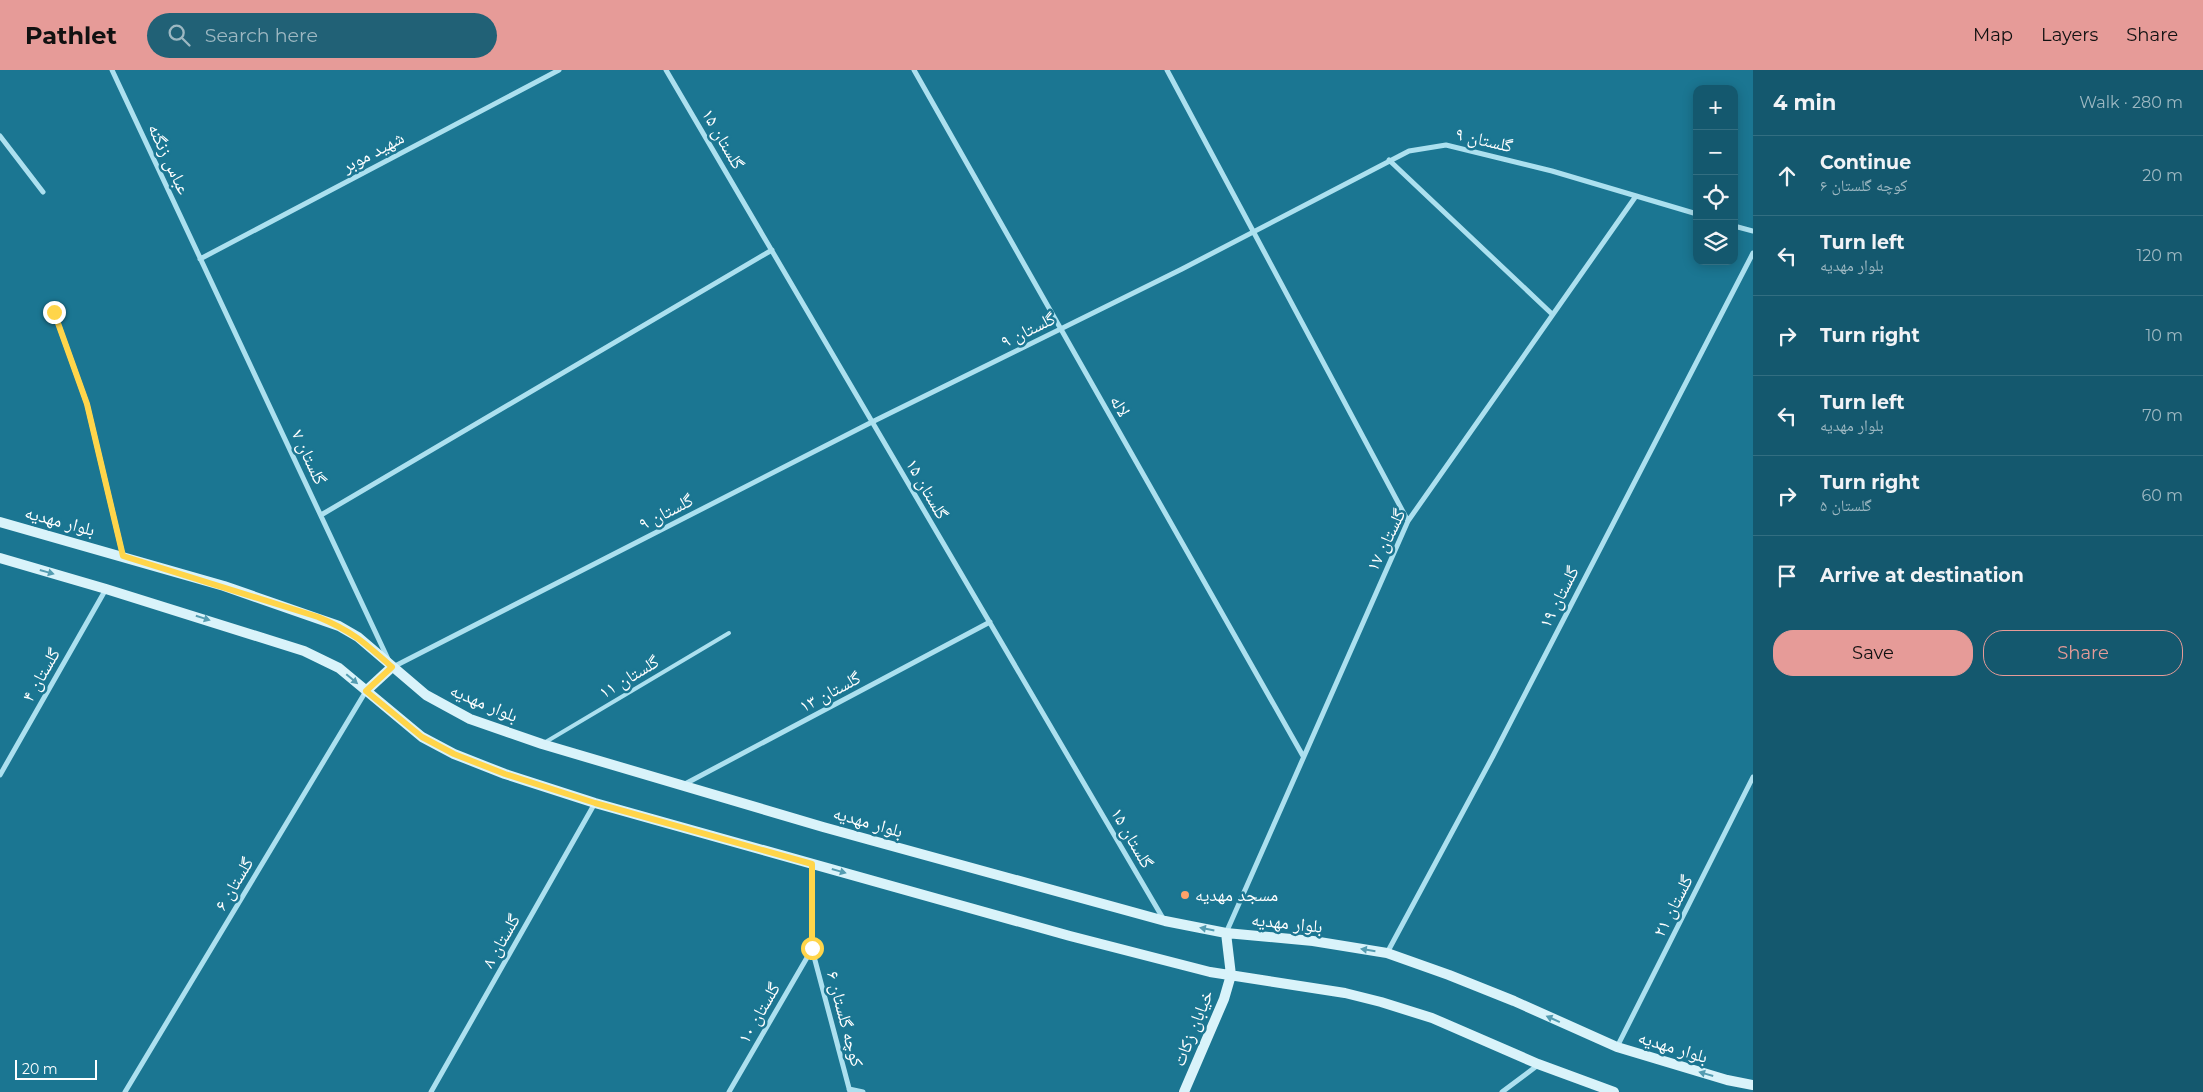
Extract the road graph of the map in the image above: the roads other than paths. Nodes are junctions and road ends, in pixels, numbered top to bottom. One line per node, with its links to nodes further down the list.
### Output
1 (112, 70): 16 (street, عباس زنگنه)
2 (558, 70): 16 (street, شهید موبر)
3 (666, 70): 14 (street, گلستان ۱۵)
4 (914, 70): 19 (street, لاله)
5 (1167, 70): 13 (street)
6 (0, 136): 8 (street)
7 (1388, 160): 9 (street, گلستان ۹); 13 (street, گلستان ۹); 18 (street)
8 (43, 192)
9 (1636, 196): 10 (street, گلستان ۹); 18 (street, گلستان ۱۷)
10 (1693, 213)
11 (1738, 227): 12 (street)
12 (1753, 231)
13 (1253, 232): 19 (street, گلستان ۹); 22 (street)
14 (772, 250): 20 (street, گلستان ۱۵); 21 (street)
15 (1753, 253): 41 (street, گلستان ۱۹)
16 (200, 259): 21 (street, گلستان ۷)
17 (54, 312): 24 (street)
18 (1552, 314): 22 (street, گلستان ۱۷)
19 (1061, 329): 20 (street, گلستان ۹); 32 (street, لاله)
20 (872, 422): 27 (street, گلستان ۱۵); 29 (street, گلستان ۹)
21 (320, 515): 29 (street, گلستان ۷)
22 (1408, 521): 32 (street, گلستان ۱۷)
23 (0, 522): 24 (main road, بلوار مهدیه)
24 (123, 556): 29 (main road, بلوار مهدیه)
25 (0, 558): 26 (main road, one-way to 26)
26 (106, 589): 30 (main road, one-way to 30); 33 (street, گلستان ۴)
27 (990, 622): 35 (street, گلستان ۱۳); 38 (street, گلستان ۱۵)
28 (729, 633): 31 (lane, گلستان ۱۱)
29 (392, 667): 30 (main road); 31 (main road, بلوار مهدیه)
30 (366, 691): 36 (main road); 47 (street, گلستان ۶)
31 (542, 744): 35 (main road, بلوار مهدیه)
32 (1303, 756): 39 (street, گلستان ۱۷)
33 (0, 775)
34 (1753, 777): 43 (street, گلستان ۲۱)
35 (682, 786): 38 (main road, بلوار مهدیه)
36 (595, 803): 37 (main road); 48 (street, گلستان ۸)
37 (812, 864): 40 (street, کوچه گلستان ۶); 42 (main road, one-way to 42)
38 (1165, 921): 39 (main road, بلوار مهدیه, one-way to 38)
39 (1226, 933): 41 (main road, بلوار مهدیه, one-way to 39); 42 (main road)
40 (812, 948): 46 (street, کوچه گلستان ۶); 49 (street, گلستان ۱۰)
41 (1387, 953): 43 (main road, بلوار مهدیه, one-way to 41)
42 (1231, 975): 44 (main road); 51 (main road, خیابان زکات)
43 (1617, 1047): 45 (main road, بلوار مهدیه, one-way to 43)
44 (1538, 1064): 52 (street); 53 (main road)
45 (1753, 1085)
46 (850, 1090): 50 (street)
47 (125, 1092)
48 (431, 1092)
49 (729, 1092)
50 (864, 1092)
51 (1184, 1092)
52 (1502, 1092)
53 (1614, 1092)

